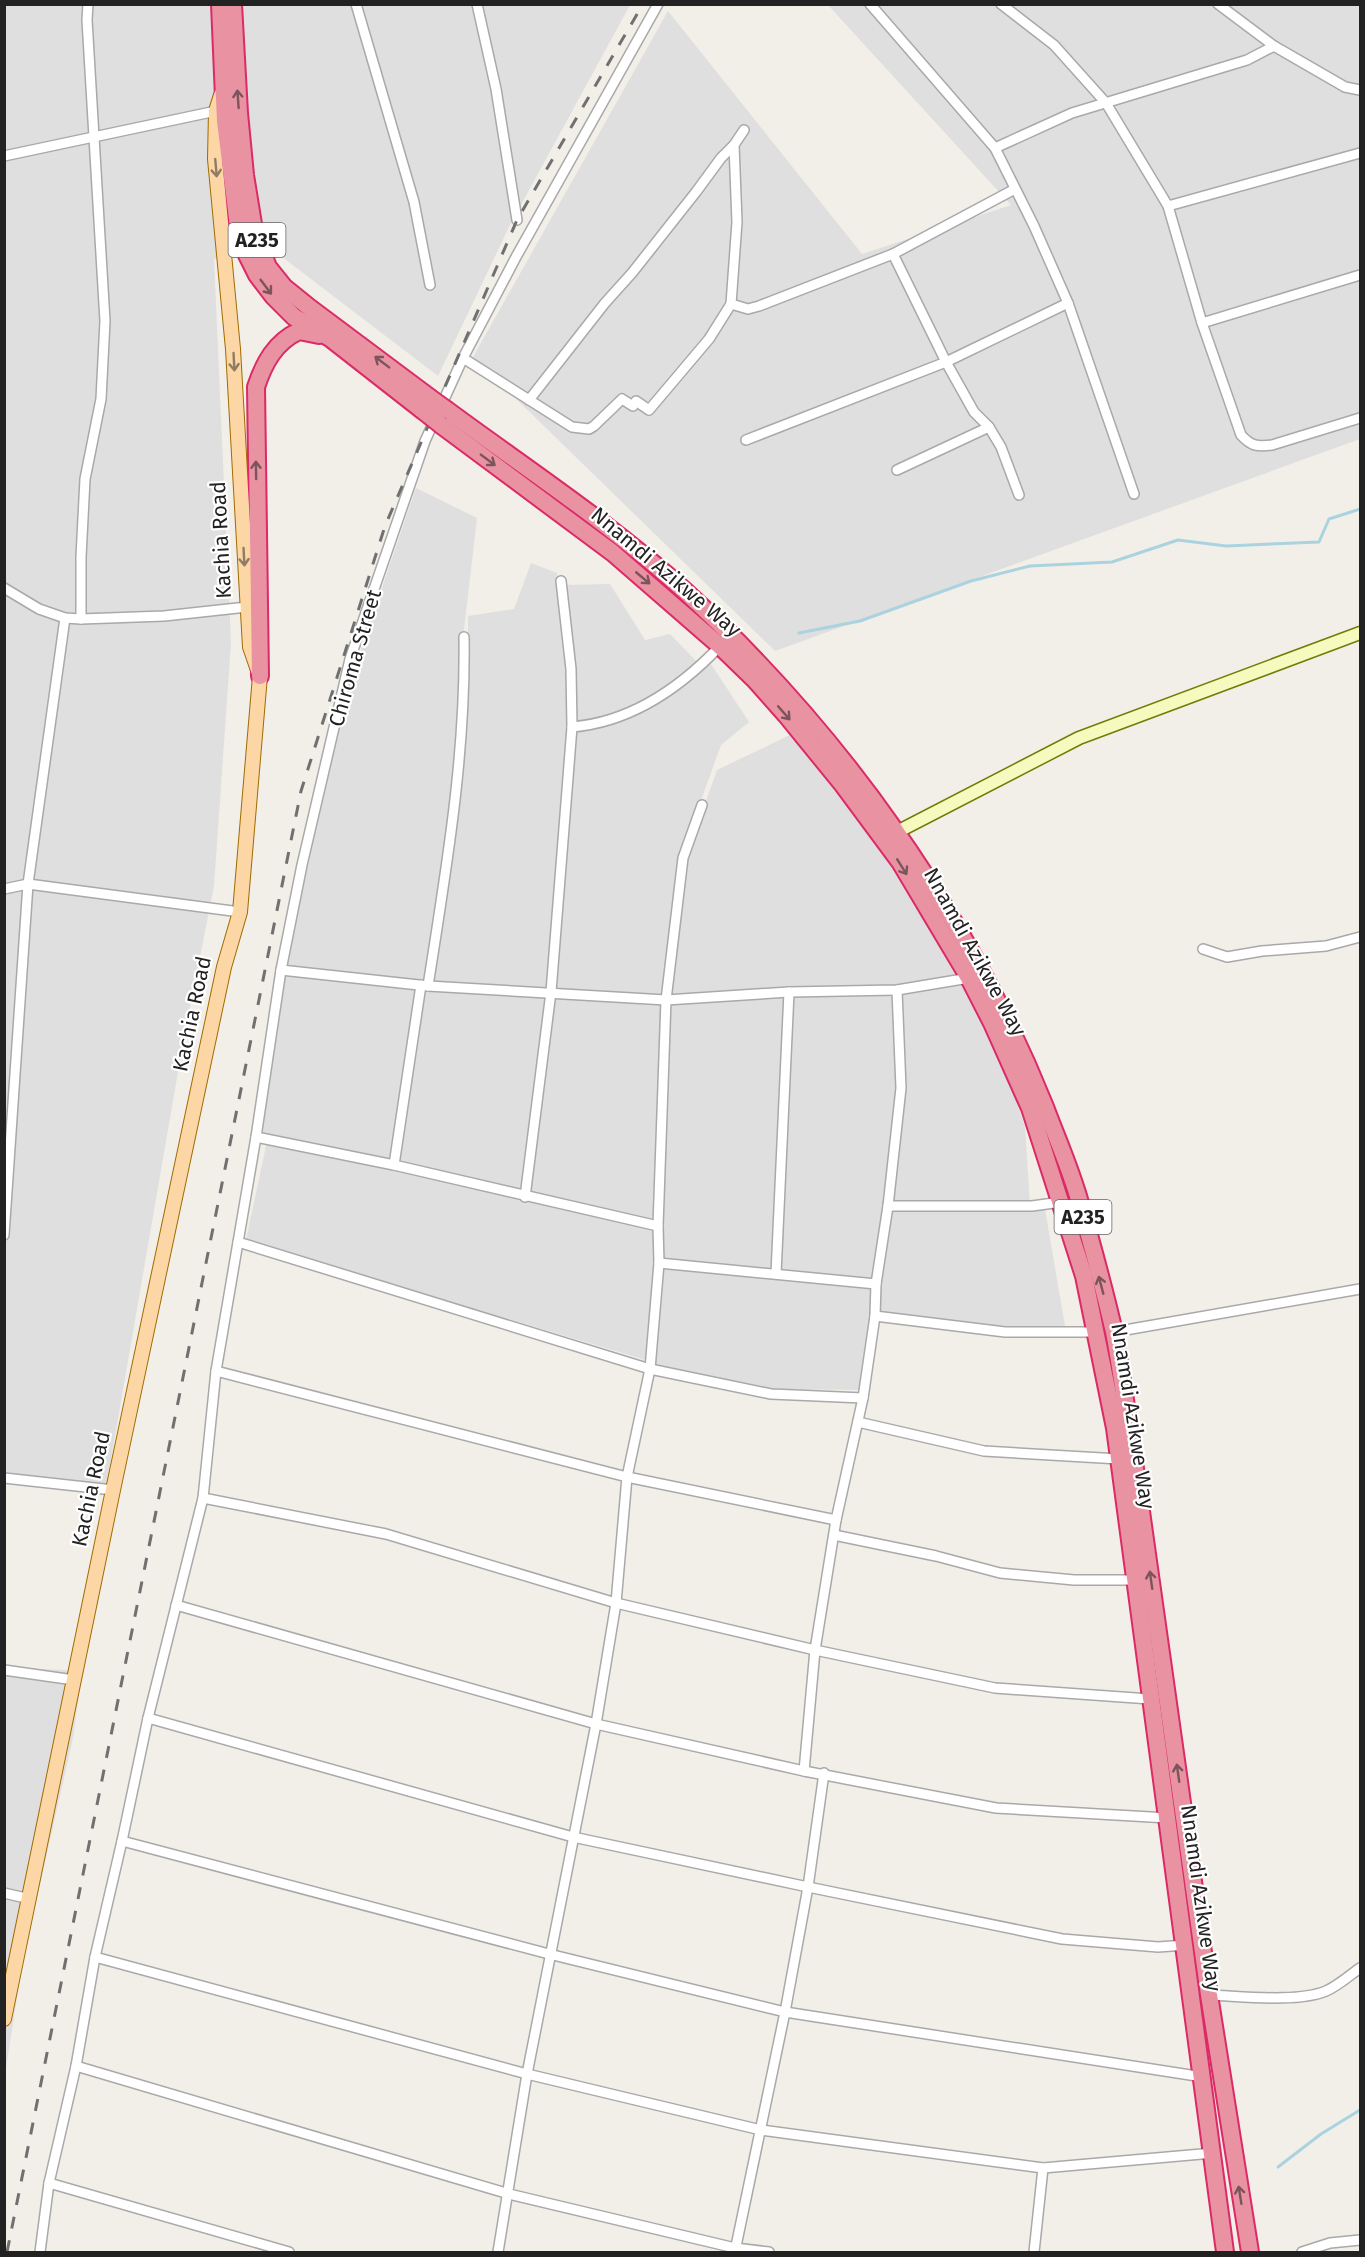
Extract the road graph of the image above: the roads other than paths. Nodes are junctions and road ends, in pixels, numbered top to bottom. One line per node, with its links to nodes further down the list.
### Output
1 (88, 4): 16 (street)
2 (220, 4): 11 (highway, Kachia Road / A235)
3 (233, 4): 34 (highway, A235, one-way to 3)
4 (356, 4): 26 (street)
5 (477, 4): 23 (street)
6 (658, 4): 31 (street, Chiroma Street)
7 (1001, 4): 13 (street)
8 (1218, 4): 10 (street)
9 (876, 6): 18 (street)
10 (1274, 46): 12 (street); 13 (street)
11 (223, 90): 14 (main road, Kachia Road); 30 (highway, Nnamdi Azikwe Way / A235, one-way to 30)
12 (1359, 93)
13 (1106, 103): 18 (street); 22 (street)
14 (216, 111): 16 (street); 44 (main road, Kachia Road, one-way to 44)
15 (744, 130): 17 (street)
16 (93, 138): 20 (street); 46 (street)
17 (734, 145): 28 (street); 33 (street)
18 (994, 148): 21 (street)
19 (1360, 153): 22 (street)
20 (4, 156)
21 (1015, 189): 24 (street); 27 (street)
22 (1168, 206): 29 (street)
23 (517, 220)
24 (892, 254): 28 (street); 32 (street)
25 (1360, 275): 29 (street)
26 (430, 285)
27 (1068, 303): 32 (street); 40 (street)
28 (731, 304): 33 (street)
29 (1202, 323): 36 (street)
30 (330, 338): 34 (highway, Nnamdi Azikwe Way / A235); 50 (highway, one-way to 30)
31 (464, 358): 33 (street); 59 (street, Chiroma Street)
32 (946, 362): 37 (street); 38 (street)
33 (529, 400)
34 (425, 404): 35 (highway, Nnamdi Azikwe Way / A235, bridge)
35 (444, 417): 49 (highway, Nnamdi Azikwe Way / A235, one-way to 49); 53 (highway, Nnamdi Azikwe Way / A235)
36 (1360, 417)
37 (989, 427): 39 (street); 41 (street)
38 (746, 440)
39 (897, 470)
40 (1134, 494)
41 (1018, 495)
42 (561, 581): 51 (street)
43 (4, 588): 45 (street)
44 (247, 607): 46 (street); 50 (main road, Kachia Road)
45 (65, 618): 46 (street); 54 (street)
46 (81, 619)
47 (1360, 633): 53 (street)
48 (464, 637): 61 (street)
49 (720, 646): 51 (street); 60 (highway, Nnamdi Azikwe Way / A235, one-way to 60)
50 (260, 676): 56 (main road, Kachia Road)
51 (572, 728): 63 (street)
52 (702, 805): 65 (street)
53 (897, 832): 80 (highway, Nnamdi Azikwe Way / A235, one-way to 53)
54 (28, 884): 55 (street); 56 (street); 72 (street)
55 (4, 889)
56 (240, 912): 88 (main road, Kachia Road)
57 (1360, 937): 58 (street)
58 (1203, 949)
59 (281, 970): 61 (street); 66 (street, Chiroma Street)
60 (969, 978): 62 (street); 69 (highway, Nnamdi Azikwe Way / A235)
61 (424, 986): 63 (street); 67 (street)
62 (897, 990): 64 (street); 70 (street)
63 (552, 992): 65 (street); 68 (street)
64 (789, 992): 65 (street); 75 (street)
65 (666, 1000): 71 (street)
66 (256, 1137): 67 (street); 73 (street, Chiroma Street)
67 (394, 1166): 68 (street)
68 (525, 1197): 71 (street)
69 (1061, 1202): 70 (street); 79 (highway, Nnamdi Azikwe Way / A235)
70 (888, 1206): 76 (street)
71 (658, 1226): 74 (street)
72 (4, 1235)
73 (238, 1242): 81 (street); 82 (street, Chiroma Street)
74 (659, 1263): 75 (street); 81 (street)
75 (776, 1274): 76 (street)
76 (876, 1284): 78 (street)
77 (1360, 1289): 80 (street)
78 (875, 1317): 79 (street); 83 (street)
79 (1096, 1332): 85 (highway, Nnamdi Azikwe Way / A235)
80 (1114, 1332): 113 (highway, Nnamdi Azikwe Way / A235, one-way to 80)
81 (650, 1369): 83 (street); 86 (street)
82 (216, 1371): 86 (street); 89 (street, Chiroma Street)
83 (863, 1398): 84 (street)
84 (858, 1422): 85 (street); 90 (street)
85 (1119, 1459): 92 (highway, Nnamdi Azikwe Way / A235)
86 (627, 1477): 90 (street); 93 (street)
87 (4, 1478): 88 (street)
88 (113, 1490): 97 (main road, Kachia Road)
89 (204, 1498): 93 (street); 94 (street, Chiroma Street)
90 (836, 1520): 91 (street)
91 (834, 1535): 92 (street); 95 (street)
92 (1135, 1580): 98 (highway, Nnamdi Azikwe Way / A235)
93 (616, 1603): 95 (street); 100 (street)
94 (176, 1605): 99 (street, Chiroma Street); 100 (street)
95 (815, 1650): 98 (street); 101 (street)
96 (4, 1670): 97 (street)
97 (74, 1680): 108 (main road, Kachia Road)
98 (1150, 1699): 103 (highway, Nnamdi Azikwe Way / A235)
99 (148, 1718): 104 (street); 105 (street, Chiroma Street)
100 (596, 1724): 101 (street); 104 (street)
101 (804, 1771): 102 (street)
102 (824, 1773): 103 (street); 106 (street)
103 (1168, 1818): 109 (highway, Nnamdi Azikwe Way / A235)
104 (573, 1837): 106 (street); 110 (street)
105 (122, 1841): 110 (street); 111 (street, Chiroma Street)
106 (808, 1887): 109 (street); 114 (street)
107 (4, 1893): 108 (street)
108 (30, 1899): 115 (main road, Kachia Road)
109 (1186, 1945): 118 (highway, Nnamdi Azikwe Way / A235)
110 (549, 1954): 114 (street); 117 (street)
111 (94, 1957): 116 (street, Chiroma Street); 117 (street)
112 (1360, 1968): 113 (street)
113 (1209, 1995): 132 (highway, Nnamdi Azikwe Way / A235, one-way to 113)
114 (785, 2012): 118 (street); 119 (street)
115 (4, 2019)
116 (76, 2066): 122 (street, Chiroma Street); 123 (street)
117 (527, 2074): 119 (street); 123 (street)
118 (1203, 2077): 120 (highway, Nnamdi Azikwe Way / A235)
119 (761, 2130): 121 (street); 125 (street)
120 (1213, 2153): 121 (street); 131 (highway, Nnamdi Azikwe Way / A235)
121 (1042, 2169): 130 (street)
122 (49, 2183): 126 (street, Chiroma Street); 127 (street)
123 (508, 2193): 125 (street); 128 (street)
124 (1360, 2240): 133 (street)
125 (735, 2250): 129 (street)
126 (40, 2253)
127 (289, 2253)
128 (498, 2253)
129 (770, 2253)
130 (1034, 2253)
131 (1225, 2253)
132 (1250, 2253)
133 (1302, 2253)

